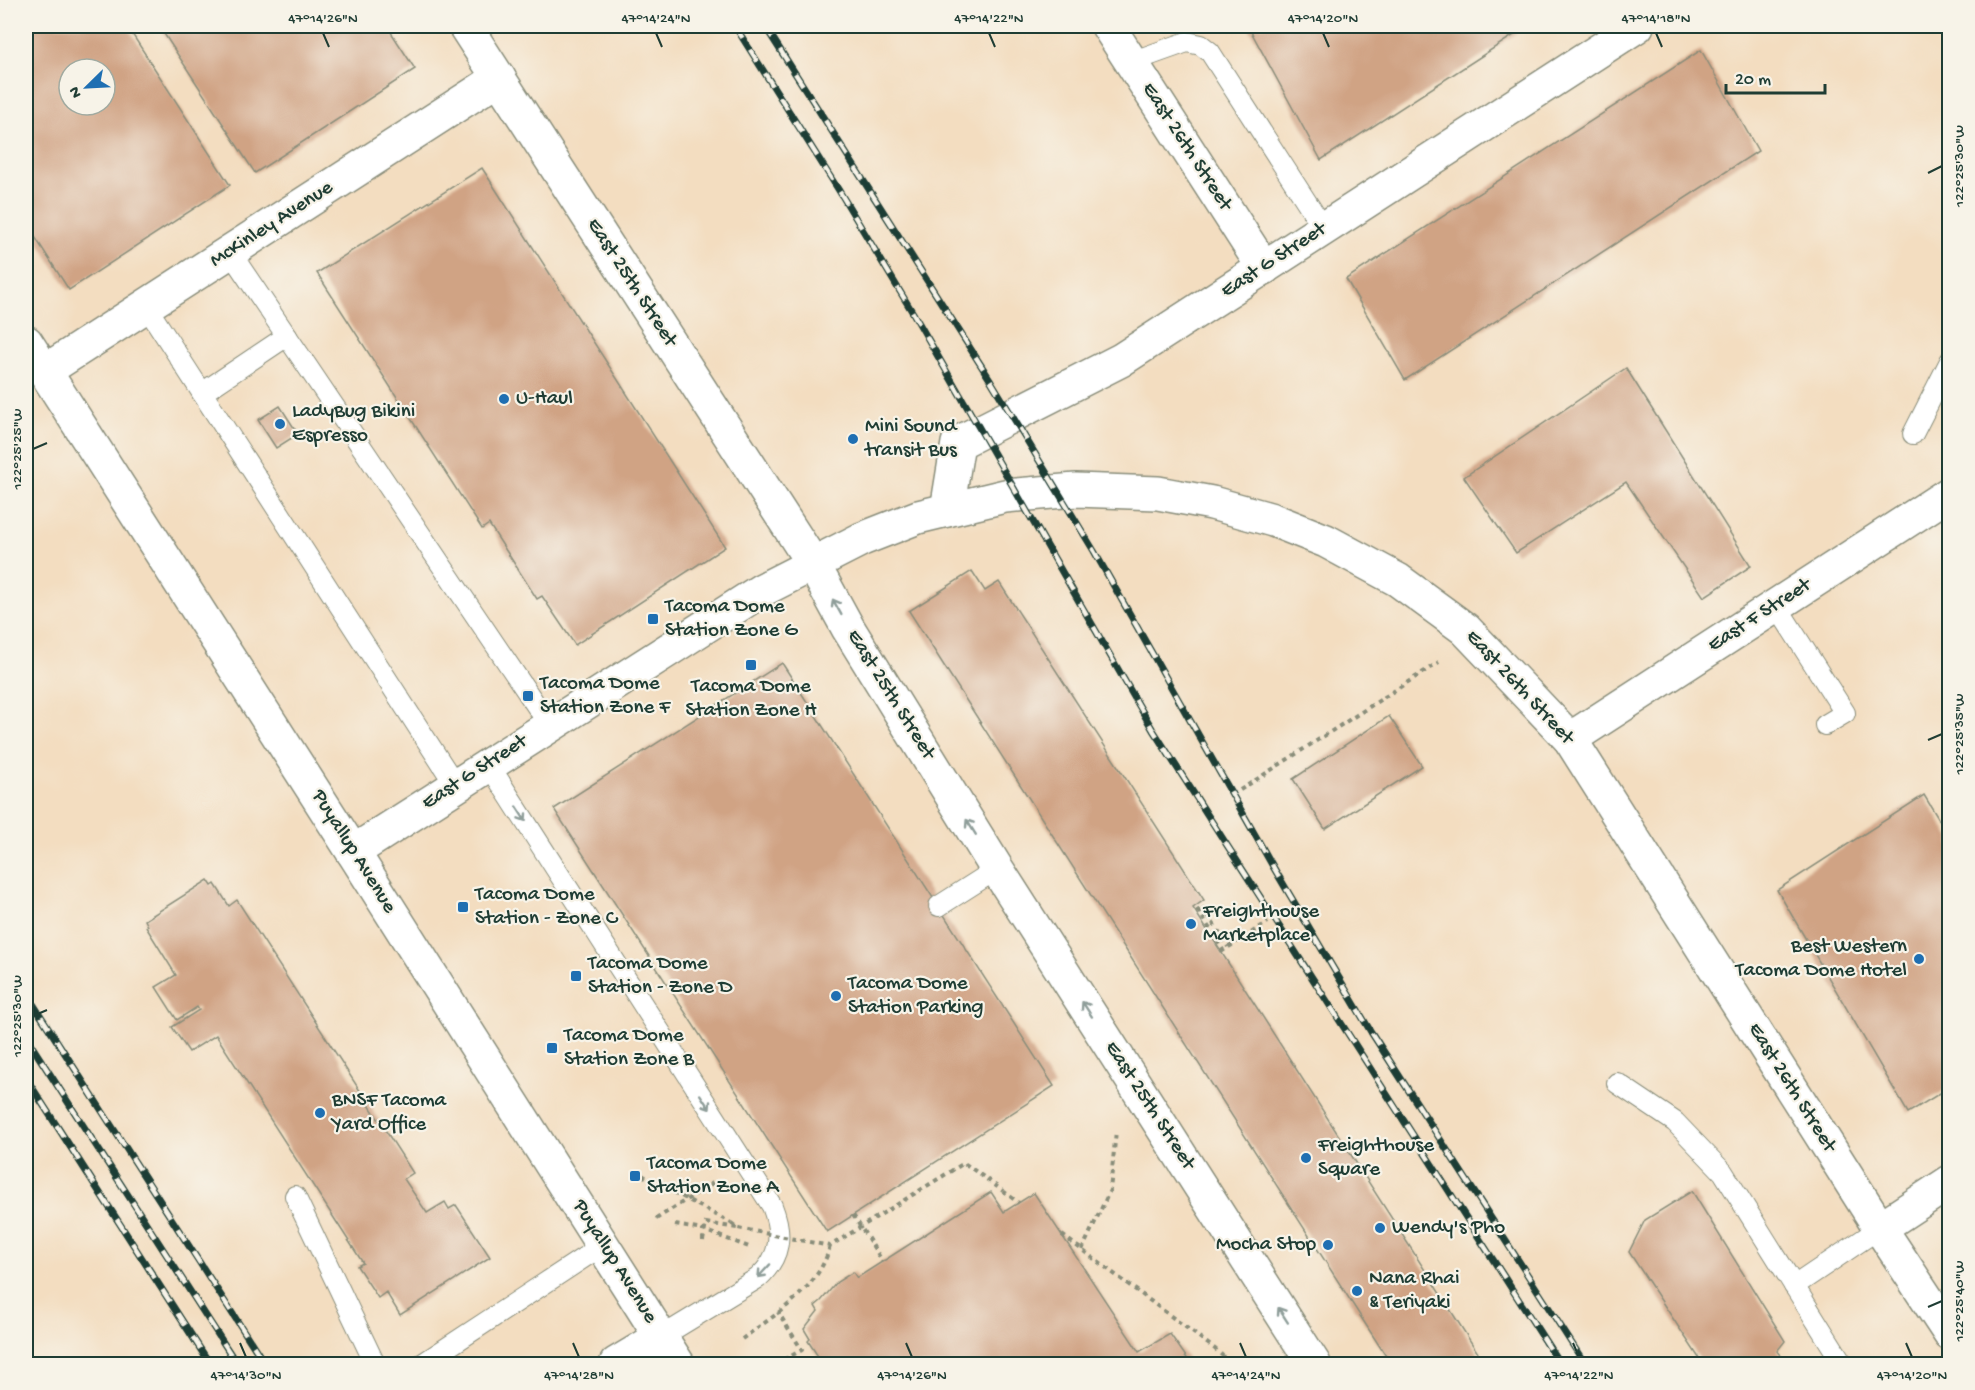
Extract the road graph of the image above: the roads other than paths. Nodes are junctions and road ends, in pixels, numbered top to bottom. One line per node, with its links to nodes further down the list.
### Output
1 (465, 26): 5 (street, East 25th Street)
2 (1108, 26): 4 (street, East 26th Street)
3 (1637, 26): 6 (street, East G Street)
4 (1131, 62): 6 (lane); 8 (street, East 26th Street)
5 (499, 78): 7 (street, McKinley Avenue); 18 (street, East 25th Street)
6 (1324, 229): 8 (street, East G Street)
7 (230, 252): 9 (street, McKinley Avenue); 10 (lane)
8 (1264, 268): 17 (street, East G Street)
9 (146, 306): 13 (street, McKinley Avenue); 14 (lane)
10 (287, 336): 14 (lane); 21 (lane)
11 (26, 342): 13 (street, Puyallup Avenue)
12 (1950, 361): 15 (lane)
13 (45, 371): 25 (street, Puyallup Avenue)
14 (202, 393): 24 (lane)
15 (1913, 434)
16 (1950, 493): 19 (street, East F Street)
17 (947, 510): 18 (street, East 26th Street); 22 (street, East 26th Street)
18 (813, 564): 21 (street, East G Street); 26 (street, East 25th Street, one-way to 18)
19 (1776, 605): 20 (lane); 22 (street, East F Street)
20 (1826, 725)
21 (550, 726): 23 (street, East G Street)
22 (1570, 738): 31 (street, East 26th Street)
23 (489, 765): 24 (street, East G Street); 35 (lane, one-way to 35)
24 (456, 786): 25 (street, East G Street)
25 (353, 852): 32 (street, Puyallup Avenue)
26 (997, 869): 27 (lane); 40 (street, East 25th Street, one-way to 26)
27 (939, 906)
28 (1617, 1083): 33 (lane)
29 (1950, 1182): 31 (street)
30 (295, 1196): 36 (lane)
31 (1880, 1228): 33 (lane); 34 (street, East 26th Street)
32 (603, 1245): 35 (street, Puyallup Avenue); 37 (lane)
33 (1794, 1286): 41 (lane)
34 (1950, 1334)
35 (661, 1337): 38 (street); 39 (street, Puyallup Avenue)
36 (375, 1365)
37 (422, 1365)
38 (616, 1365)
39 (678, 1365)
40 (1314, 1365)
41 (1843, 1365)

